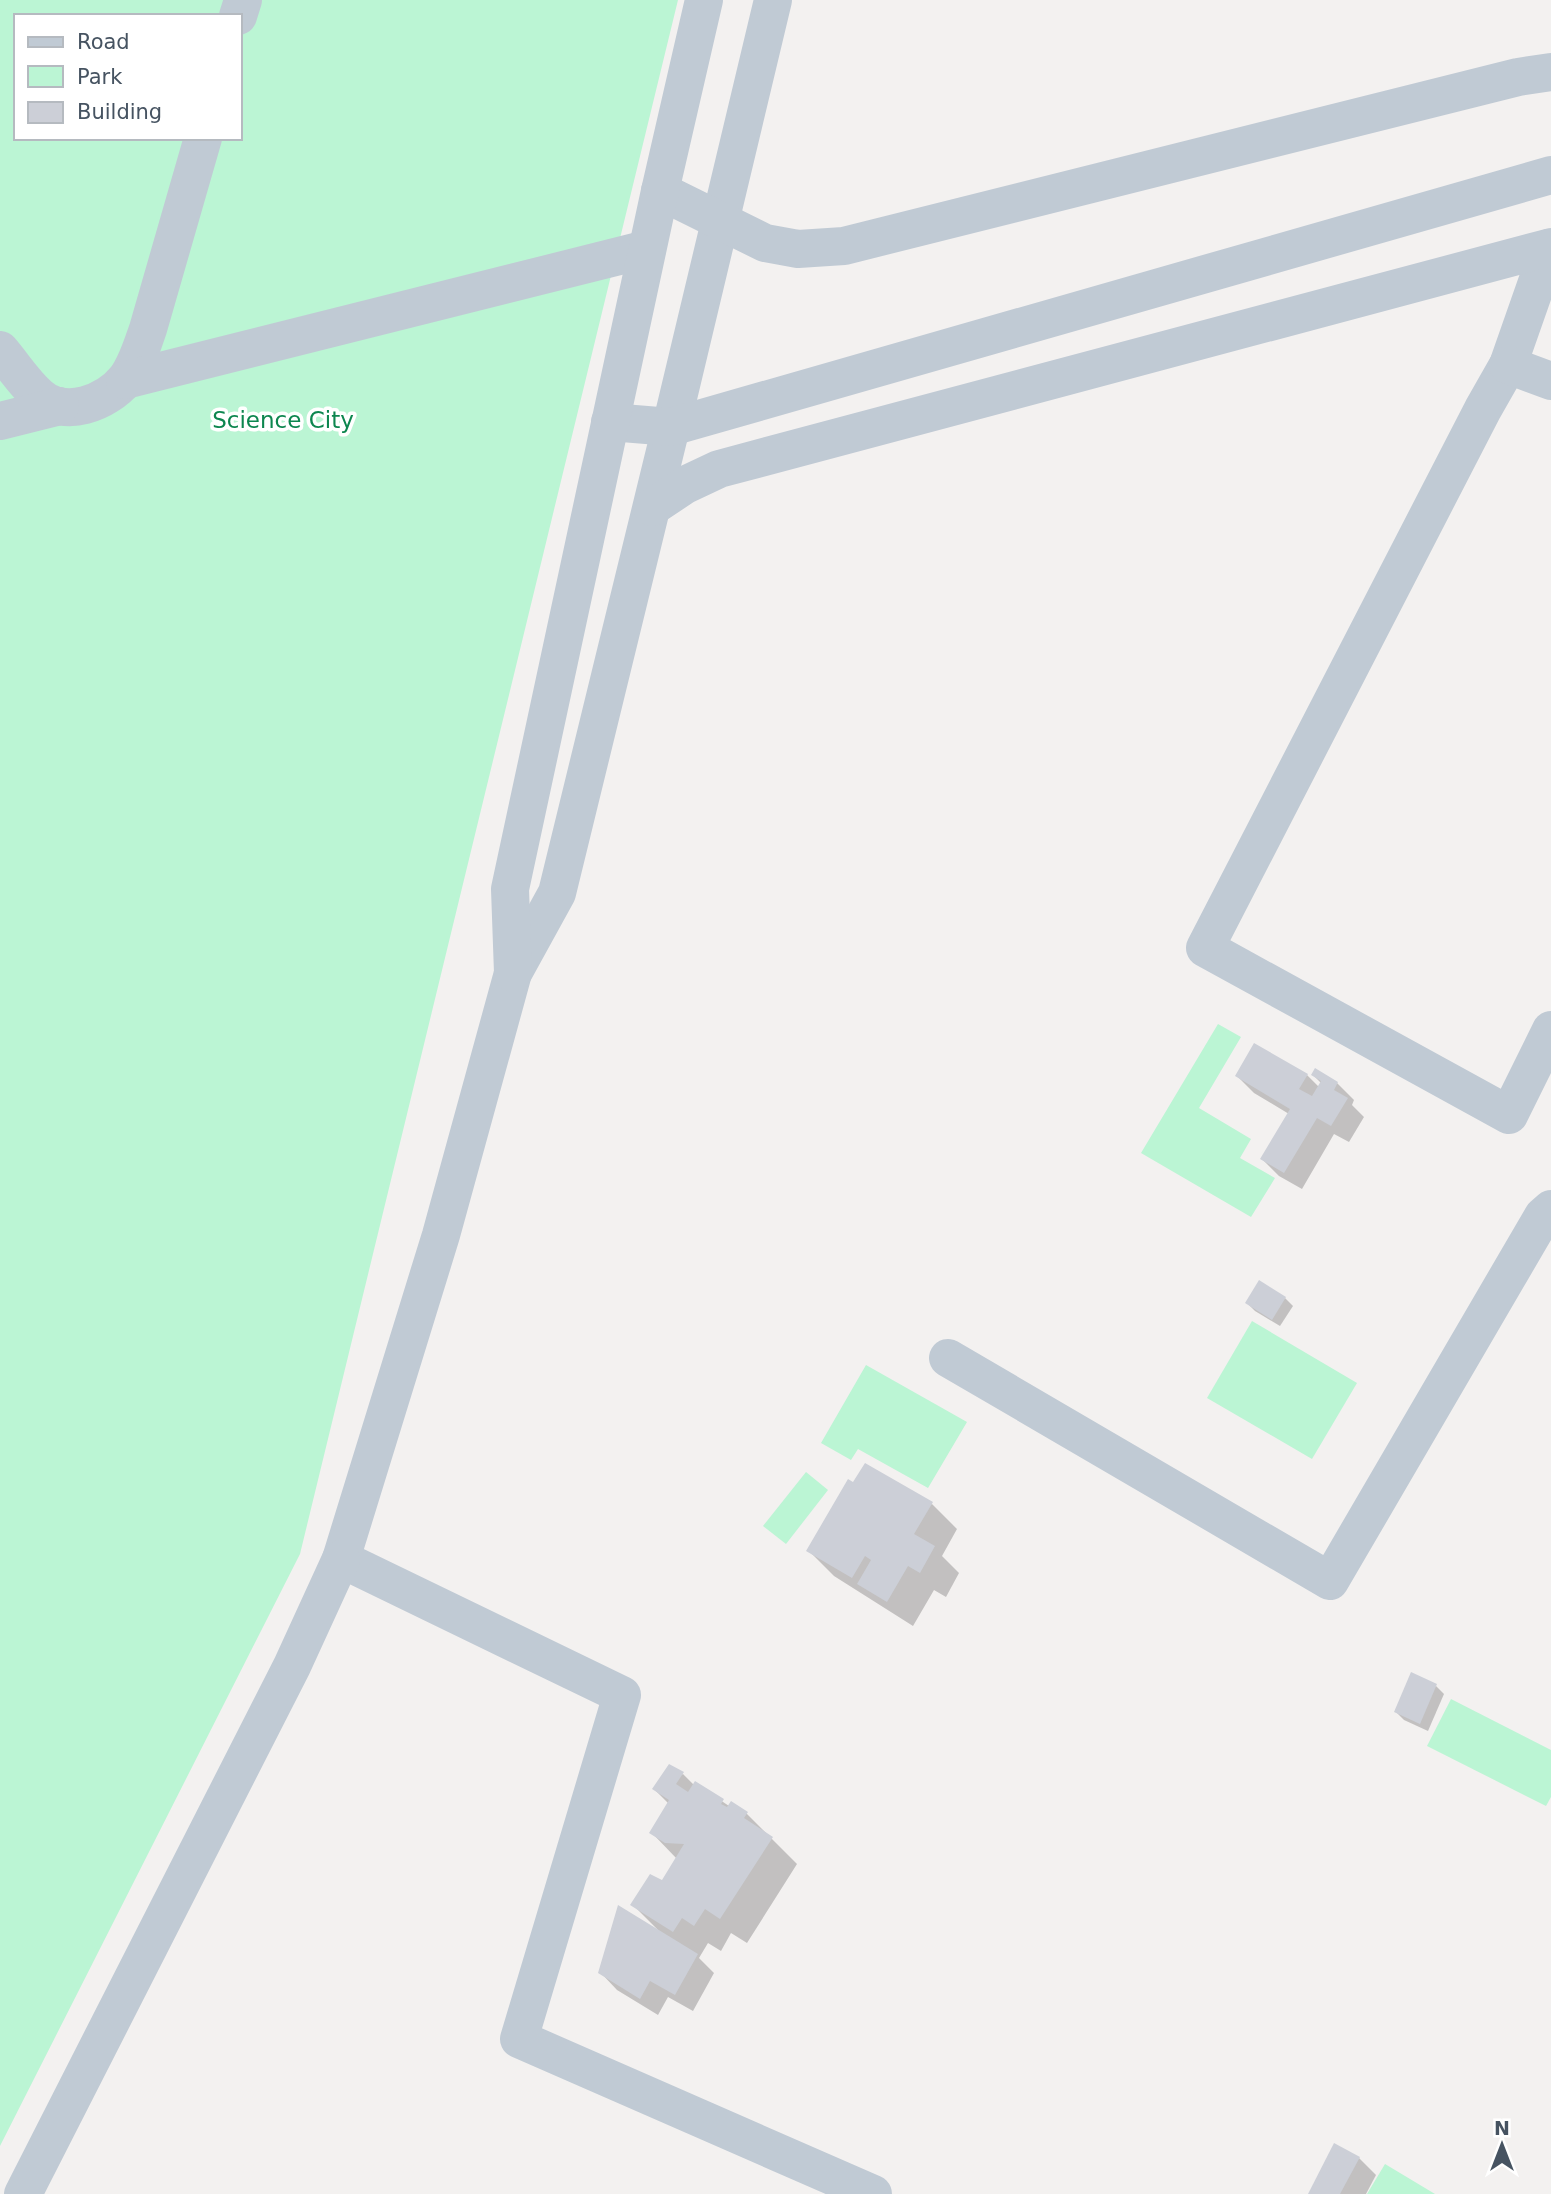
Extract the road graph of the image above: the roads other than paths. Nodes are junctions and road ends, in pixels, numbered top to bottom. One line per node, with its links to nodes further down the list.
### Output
1 (704, 0): 6 (street)
2 (773, 0): 7 (street)
3 (1551, 72): 7 (street)
4 (202, 140): 12 (street)
5 (1551, 175): 17 (street)
6 (660, 191): 7 (street); 9 (street)
7 (720, 220): 17 (street)
8 (1550, 248): 11 (street); 18 (street)
9 (647, 249): 12 (street); 16 (street)
10 (0, 350): 14 (street)
11 (1508, 365): 13 (street); 20 (street)
12 (125, 380): 14 (street)
13 (1551, 381)
14 (60, 406): 15 (street)
15 (4, 413)
16 (610, 422): 17 (street); 19 (street)
17 (671, 427): 18 (street)
18 (652, 507): 19 (street)
19 (513, 973): 23 (street)
20 (1551, 1030)
21 (1551, 1209): 22 (street)
22 (948, 1358)
23 (341, 1559): 24 (street); 25 (street)
24 (23, 2194)
25 (873, 2194)

